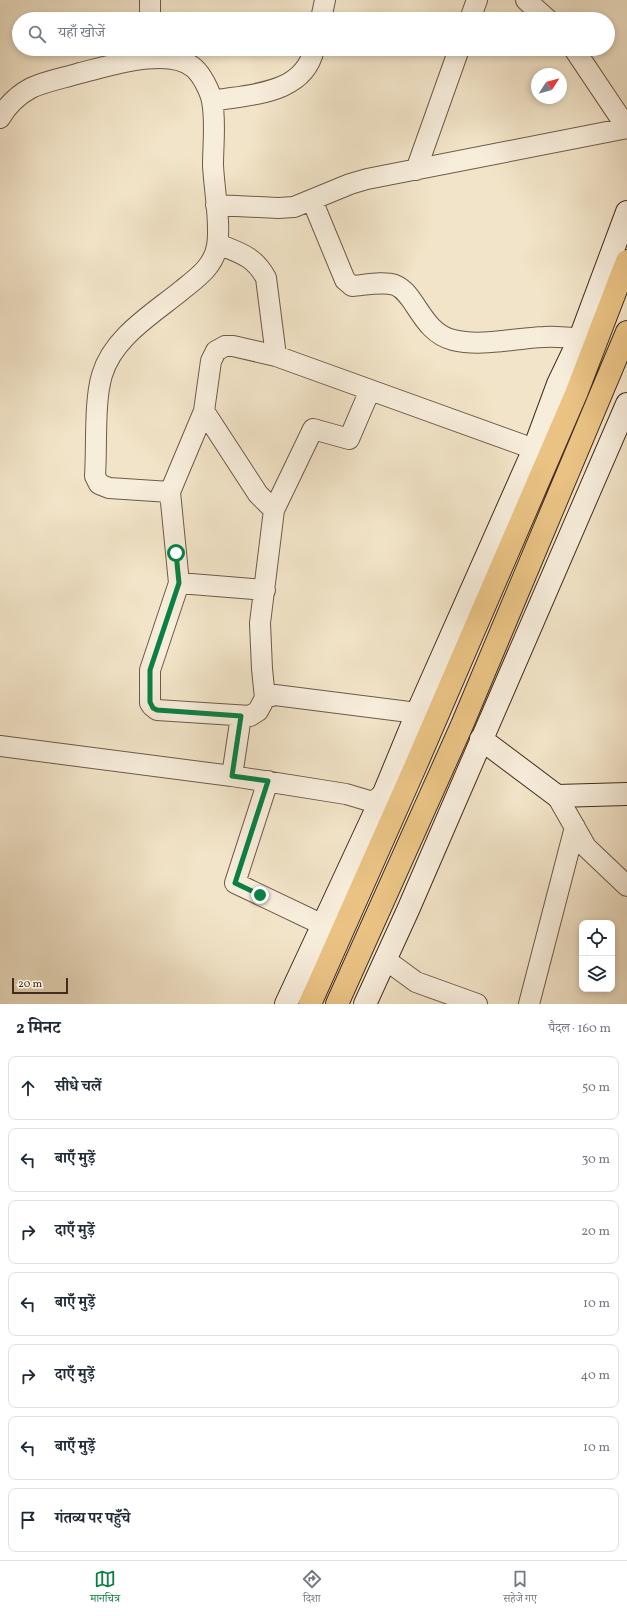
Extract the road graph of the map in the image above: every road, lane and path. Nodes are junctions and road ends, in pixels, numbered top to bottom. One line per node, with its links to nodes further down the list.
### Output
1 (150, 0): 5 (street)
2 (325, 0): 6 (street)
3 (477, 0): 7 (street)
4 (526, 0): 8 (street)
5 (150, 12)
6 (322, 12)
7 (473, 12)
8 (539, 12)
9 (142, 56): 15 (street)
10 (162, 56): 14 (street)
11 (313, 56): 14 (street)
12 (457, 56): 17 (street)
13 (580, 56): 16 (street)
14 (212, 101): 19 (street)
15 (2, 106)
16 (627, 128): 17 (street)
17 (416, 170): 18 (street)
18 (312, 200): 19 (street); 24 (street)
19 (216, 205): 21 (street)
20 (627, 212): 24 (street)
21 (218, 244): 25 (street); 30 (street)
22 (627, 261): 49 (highway)
23 (627, 332): 50 (highway)
24 (580, 338): 29 (street)
25 (276, 356): 26 (street); 28 (street)
26 (370, 390): 29 (street); 31 (street)
27 (627, 404): 37 (street)
28 (204, 411): 30 (street); 31 (street)
29 (534, 449): 35 (street)
30 (170, 492): 32 (street)
31 (274, 510): 33 (street)
32 (179, 583): 33 (street); 36 (street)
33 (264, 590): 34 (street)
34 (265, 698): 35 (street); 36 (street)
35 (417, 713): 41 (street)
36 (241, 716): 39 (street)
37 (481, 738): 43 (street); 47 (street)
38 (0, 746): 39 (street)
39 (232, 776): 40 (street)
40 (268, 781): 41 (street); 46 (street)
41 (384, 793): 46 (street)
42 (627, 794): 43 (street)
43 (557, 796): 44 (street)
44 (575, 827): 45 (street); 53 (street)
45 (627, 886)
46 (323, 925): 48 (street)
47 (386, 960): 51 (street); 52 (street)
48 (286, 1004)
49 (310, 1004)
50 (337, 1004)
51 (365, 1004)
52 (477, 1004)
53 (529, 1004)

